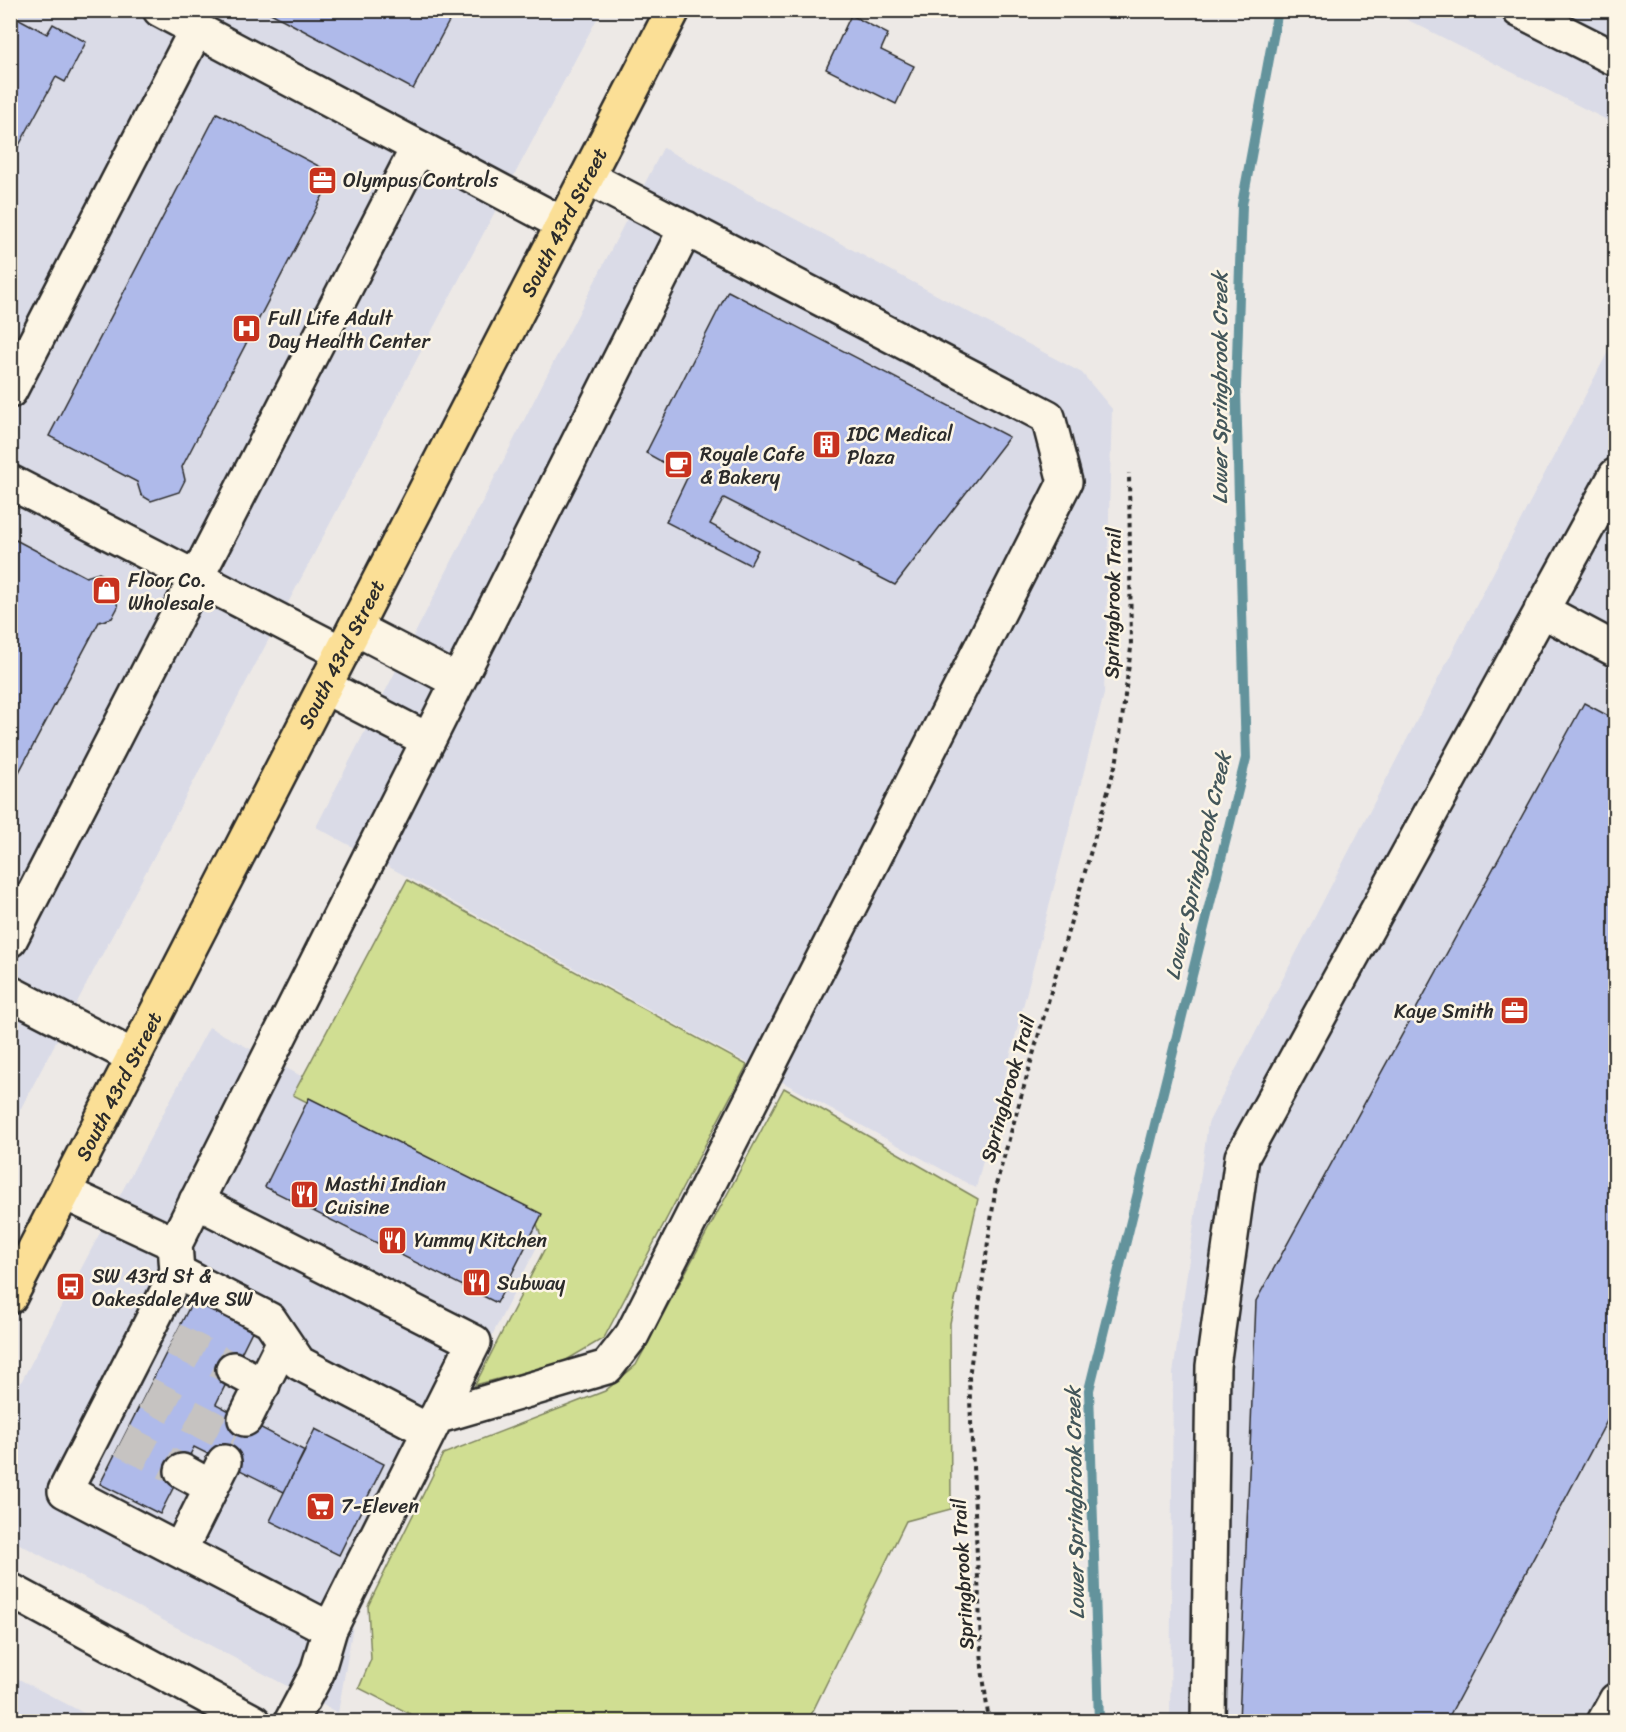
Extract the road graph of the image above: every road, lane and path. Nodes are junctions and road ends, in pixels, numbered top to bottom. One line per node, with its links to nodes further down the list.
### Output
1 (160, 10): 4 (street)
2 (673, 10): 7 (main road, South 43rd Street)
3 (1519, 10): 5 (street)
4 (196, 30): 6 (street); 10 (street)
5 (1616, 59)
6 (418, 147): 8 (street); 14 (street)
7 (587, 177): 8 (main road, South 43rd Street); 9 (street)
8 (563, 224): 16 (main road, South 43rd Street)
9 (686, 228): 18 (street); 32 (street)
10 (10, 391)
11 (1129, 473): 41 (path, Springbrook Trail)
12 (1616, 475): 15 (street)
13 (10, 482): 14 (street)
14 (196, 578): 16 (street); 21 (street)
15 (1542, 610): 17 (street); 42 (street)
16 (348, 641): 18 (street); 19 (main road, South 43rd Street)
17 (1616, 650)
18 (457, 681): 20 (street)
19 (325, 687): 20 (street); 23 (main road, South 43rd Street)
20 (428, 740): 25 (street)
21 (10, 940)
22 (10, 993): 23 (street)
23 (134, 1057): 24 (main road, South 43rd Street)
24 (64, 1193): 26 (street); 27 (main road, South 43rd Street)
25 (196, 1202): 26 (street); 32 (street)
26 (176, 1258): 28 (street); 34 (street)
27 (10, 1297)
28 (284, 1341): 30 (street); 32 (street)
29 (233, 1369): 30 (street)
30 (263, 1385): 31 (street)
31 (245, 1419)
32 (433, 1424): 36 (street)
33 (182, 1471): 34 (street)
34 (180, 1550): 36 (street)
35 (10, 1590): 38 (street)
36 (330, 1629): 40 (street)
37 (1616, 1701): 43 (street)
38 (221, 1714): 39 (street)
39 (254, 1722)
40 (291, 1722)
41 (989, 1722)
42 (1208, 1722)
43 (1604, 1722)

